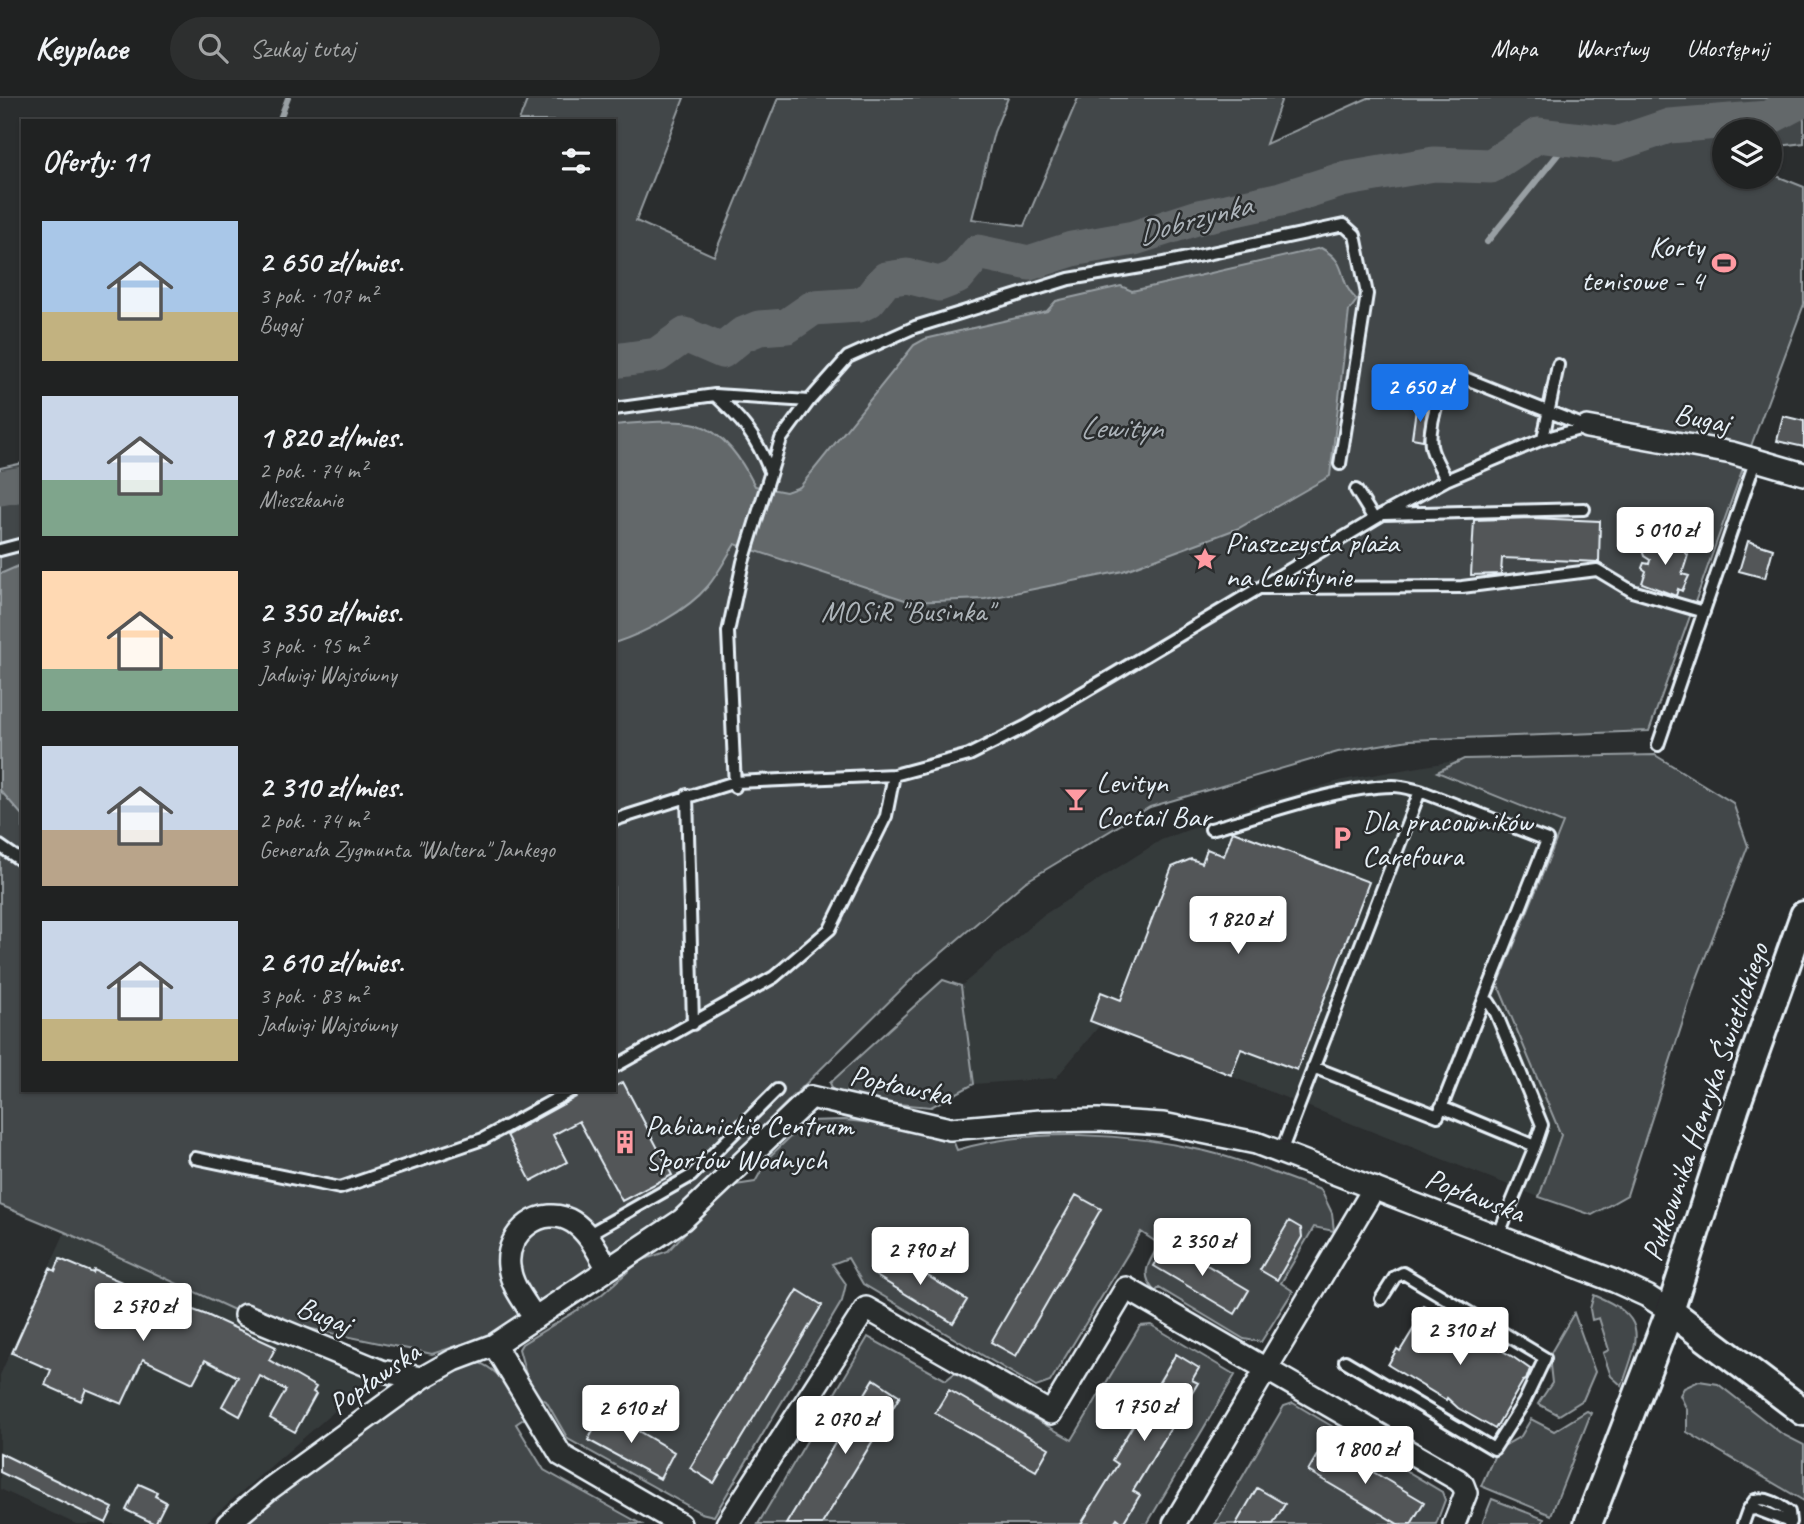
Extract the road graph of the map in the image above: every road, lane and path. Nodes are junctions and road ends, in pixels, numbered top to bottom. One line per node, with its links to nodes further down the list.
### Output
1 (1558, 365): 5 (lane)
2 (715, 395): 3 (lane); 4 (lane); 10 (lane)
3 (809, 401): 9 (lane); 10 (lane)
4 (616, 409)
5 (1549, 411): 6 (lane); 7 (lane); 12 (lane)
6 (1587, 427): 7 (lane); 8 (street, Bugaj)
7 (1543, 439): 12 (lane)
8 (1756, 459): 11 (street, Bugaj); 19 (lane)
9 (1340, 464)
10 (770, 471): 22 (lane)
11 (1804, 474)
12 (1446, 480): 15 (lane)
13 (1356, 490): 15 (lane)
14 (1584, 509): 15 (lane)
15 (1379, 517): 18 (lane)
16 (21, 545): 17 (lane)
17 (0, 550)
18 (1259, 588): 19 (lane); 21 (lane)
19 (1704, 612): 20 (lane)
20 (1658, 745)
21 (894, 775): 22 (lane); 31 (lane)
22 (735, 784): 24 (lane)
23 (1420, 791): 26 (lane); 30 (lane); 33 (lane)
24 (687, 795): 25 (lane); 31 (lane)
25 (616, 819)
26 (1211, 830)
27 (0, 846): 28 (lane)
28 (21, 861)
29 (1804, 915): 45 (street, Pułkownika Henryka Świetlickiego)
30 (1484, 1000): 36 (lane); 37 (lane)
31 (693, 1024): 32 (lane)
32 (616, 1066)
33 (1313, 1067): 36 (lane); 38 (lane)
34 (776, 1090): 41 (lane)
35 (568, 1092): 39 (lane)
36 (1441, 1107): 37 (lane)
37 (1535, 1146): 42 (lane)
38 (1281, 1152): 40 (street, Popławska); 43 (street, Popławska)
39 (195, 1158)
40 (1374, 1188): 42 (street, Popławska); 50 (street)
41 (587, 1235): 43 (street); 47 (street)
42 (1499, 1236): 45 (street, Popławska)
43 (608, 1269): 47 (street, Popławska)
44 (1381, 1299): 49 (lane)
45 (1670, 1311): 52 (street); 60 (street, Pułkownika Henryka Świetlickiego)
46 (245, 1315): 51 (street, Bugaj)
47 (536, 1318): 48 (street, Popławska)
48 (494, 1345): 51 (street, Popławska); 56 (street)
49 (1345, 1361)
50 (1266, 1370): 57 (street); 58 (street); 59 (street)
51 (422, 1378): 55 (street, Popławska)
52 (1804, 1412)
53 (1747, 1520): 54 (lane)
54 (1790, 1523)
55 (228, 1524)
56 (680, 1524)
57 (727, 1524)
58 (1174, 1524)
59 (1454, 1524)
60 (1588, 1524)

